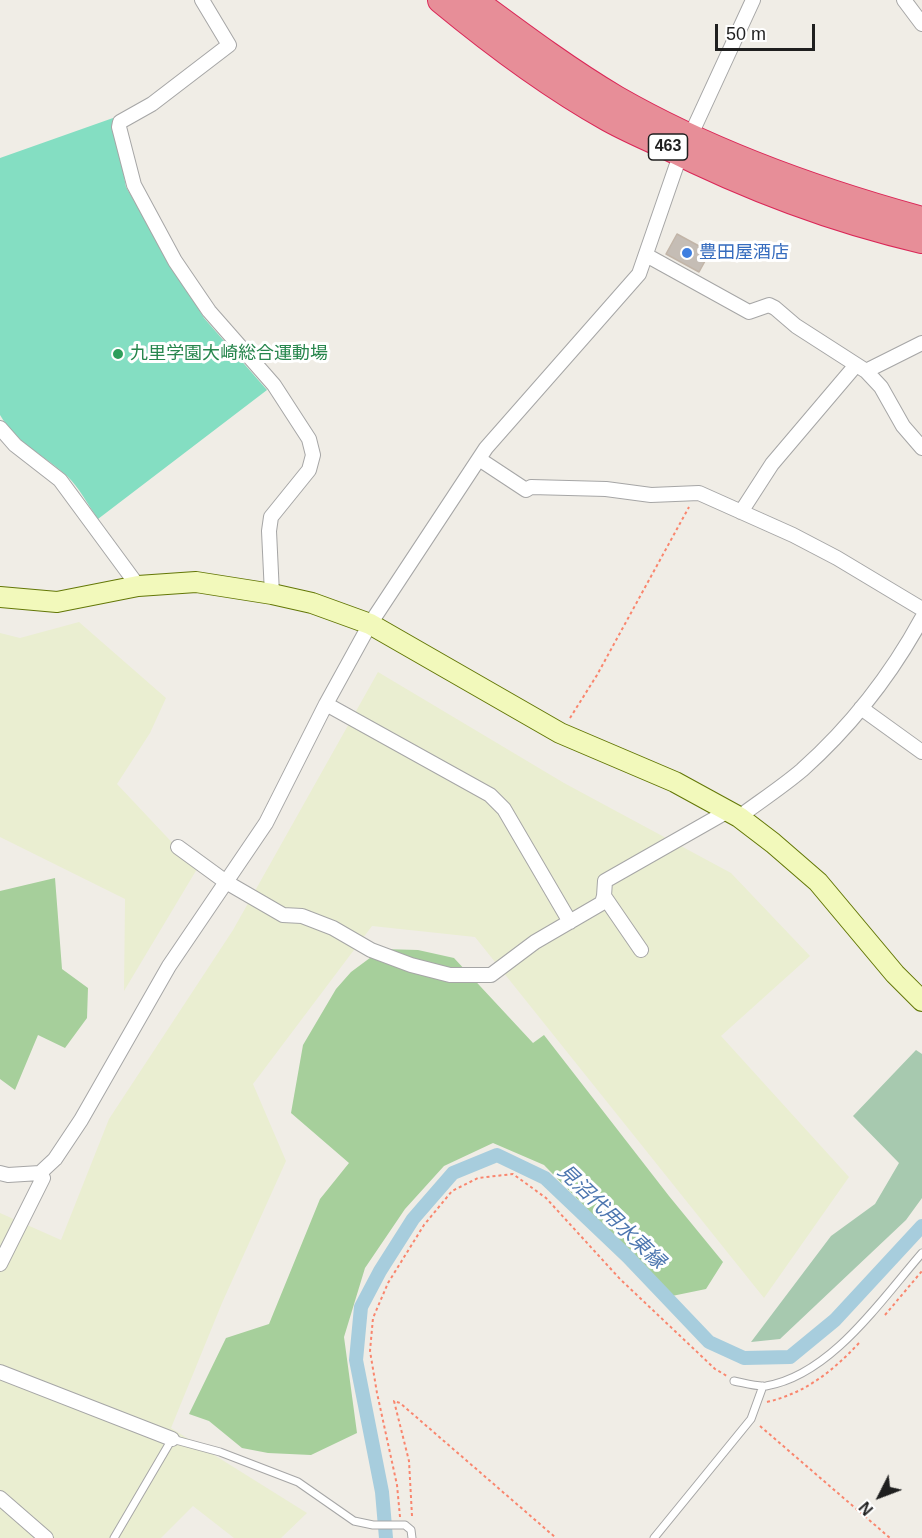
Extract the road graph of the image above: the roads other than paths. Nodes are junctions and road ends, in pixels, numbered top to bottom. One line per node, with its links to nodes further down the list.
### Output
1 (202, 0): 18 (street)
2 (441, 0): 7 (highway, 463)
3 (473, 0): 7 (highway, 463)
4 (753, 0): 7 (street)
5 (904, 0): 6 (street)
6 (922, 24)
7 (686, 146): 8 (highway, 463); 9 (highway, 463); 10 (street)
8 (922, 220)
9 (922, 240)
10 (646, 255): 12 (street); 15 (street)
11 (922, 343): 12 (street)
12 (861, 368): 14 (street); 16 (street)
13 (0, 429): 17 (street)
14 (922, 448)
15 (479, 459): 16 (street); 22 (street)
16 (741, 512): 20 (street)
17 (138, 586): 18 (street); 19 (street)
18 (272, 594): 22 (street)
19 (0, 597)
20 (922, 609)
21 (922, 618): 24 (street)
22 (370, 624): 23 (street); 26 (street)
23 (326, 704): 28 (street); 30 (street)
24 (861, 708): 25 (street); 26 (street)
25 (922, 752)
26 (733, 814): 29 (street); 32 (street)
27 (178, 847): 28 (street)
28 (226, 882): 30 (street); 34 (street)
29 (604, 896): 30 (street); 31 (street)
30 (570, 921)
31 (641, 950)
32 (922, 1001)
33 (0, 1173): 34 (street)
34 (40, 1173): 35 (street)
35 (4, 1246): 37 (street)
36 (922, 1253): 40 (lane)
37 (0, 1264)
38 (0, 1372): 41 (street)
39 (734, 1381): 40 (lane)
40 (763, 1386): 46 (lane)
41 (172, 1439): 44 (lane); 45 (lane)
42 (0, 1498): 43 (street)
43 (46, 1538)
44 (114, 1538)
45 (412, 1538)
46 (654, 1538)

